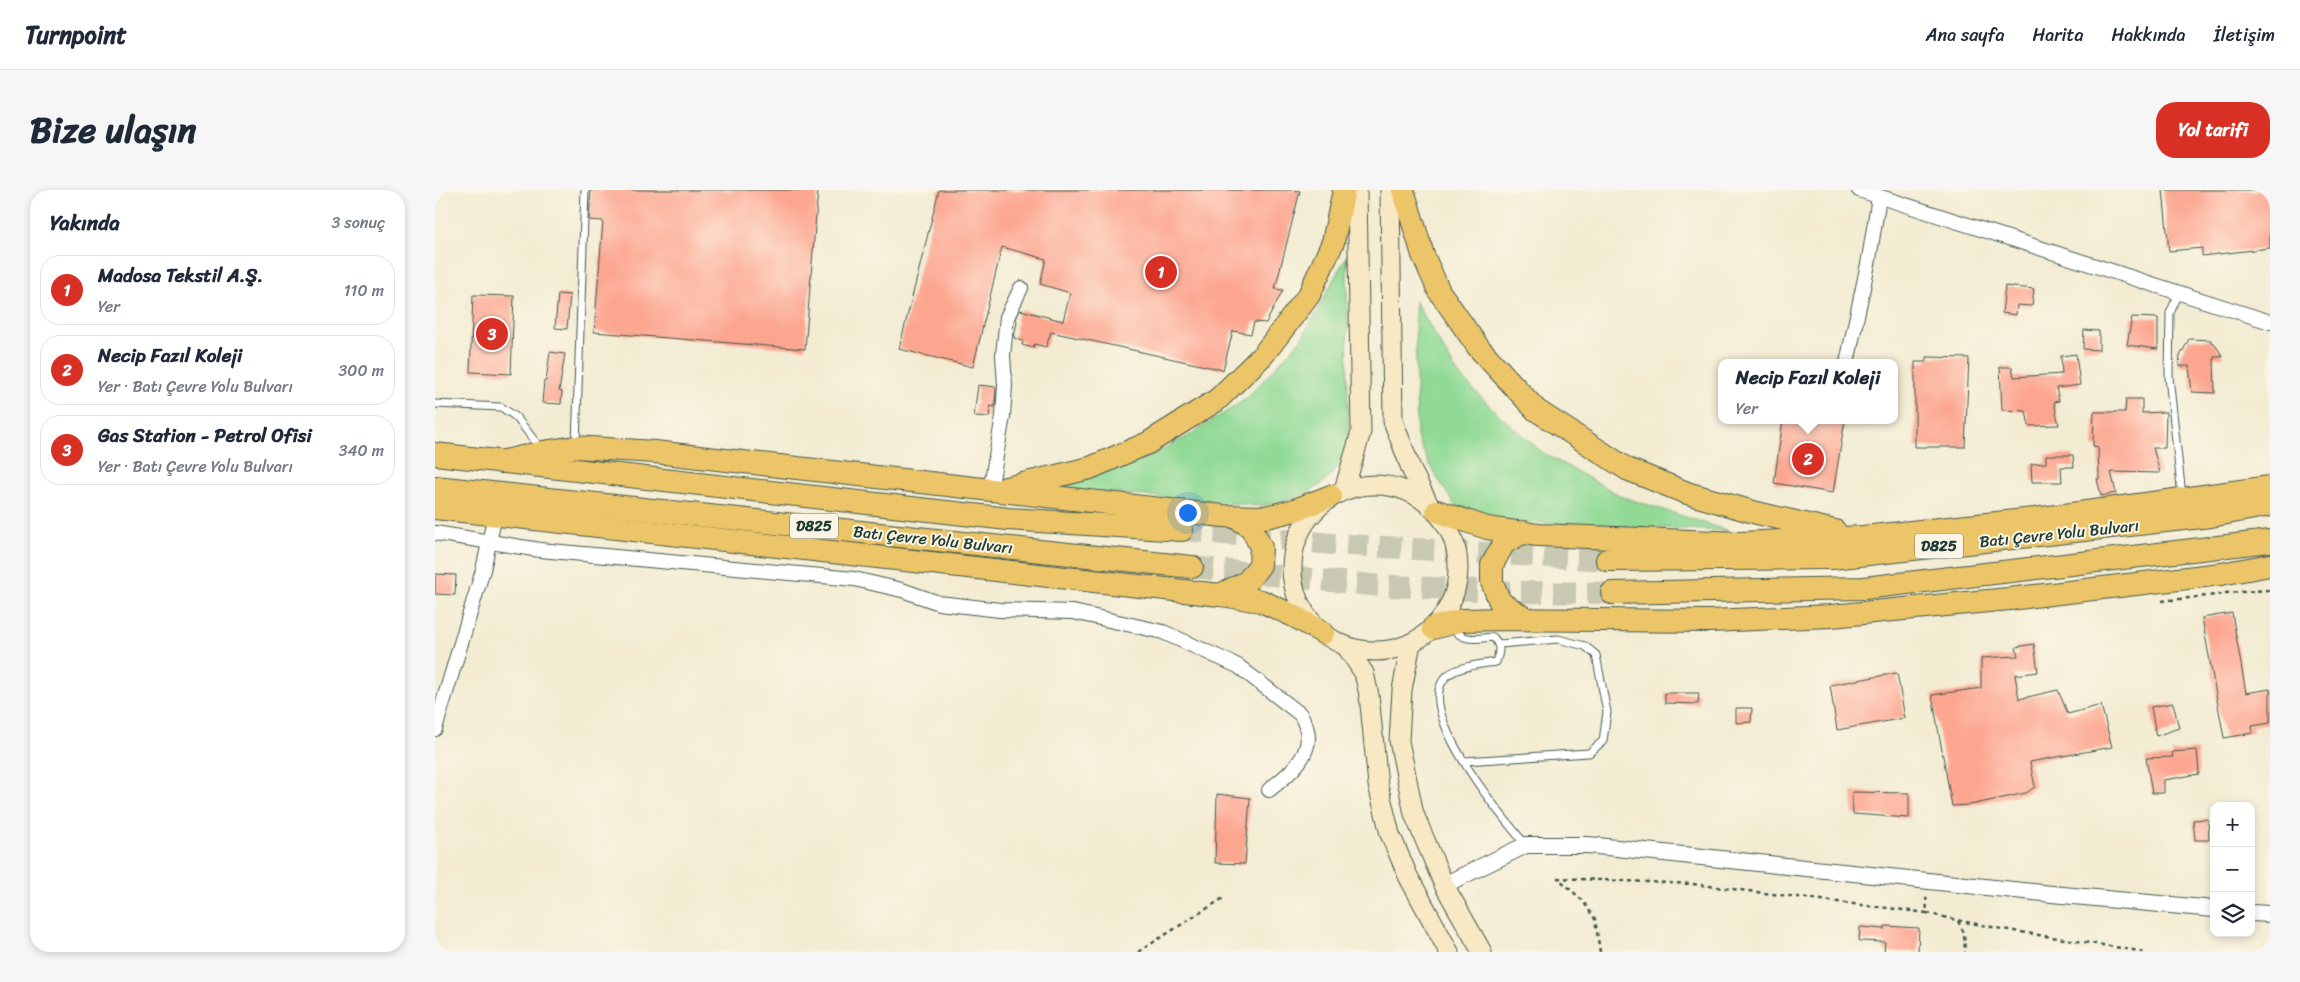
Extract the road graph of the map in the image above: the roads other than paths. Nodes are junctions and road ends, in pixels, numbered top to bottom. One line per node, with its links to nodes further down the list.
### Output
1 (585, 190): 13 (lane)
2 (1344, 190): 19 (highway)
3 (1357, 190): 20 (main road)
4 (1390, 190): 23 (main road)
5 (1403, 190): 30 (highway)
6 (1859, 190): 7 (street)
7 (1879, 197): 9 (street); 11 (street)
8 (1021, 288): 19 (street)
9 (2179, 293): 10 (street); 21 (lane)
10 (2270, 322)
11 (1848, 359)
12 (435, 404): 14 (lane)
13 (575, 447): 14 (highway); 19 (highway)
14 (543, 452): 16 (highway)
15 (435, 454): 16 (highway, Batı Çevre Yolu Bulvarı / D825)
16 (501, 462): 27 (highway, Batı Çevre Yolu Bulvarı / D825)
17 (435, 487): 35 (highway, Batı Çevre Yolu Bulvarı / D825)
18 (2270, 487): 21 (highway)
19 (991, 491): 26 (highway)
20 (1337, 493): 23 (main road); 26 (highway); 40 (main road)
21 (2182, 499): 30 (highway)
22 (2270, 505): 33 (highway, Batı Çevre Yolu Bulvarı / D825)
23 (1432, 506): 28 (highway); 39 (main road)
24 (435, 508): 25 (highway)
25 (495, 515): 32 (street); 37 (highway)
26 (1235, 516): 37 (highway)
27 (1183, 530)
28 (1523, 532): 30 (highway); 38 (highway)
29 (435, 534): 32 (street)
30 (1863, 537)
31 (2270, 541): 36 (highway, Batı Çevre Yolu Bulvarı / D825)
32 (489, 542): 44 (street); 46 (street)
33 (1607, 560)
34 (2270, 565): 38 (highway)
35 (1192, 567)
36 (1612, 593)
37 (1219, 595): 40 (highway)
38 (1525, 618): 39 (highway)
39 (1441, 626): 41 (main road); 42 (lane)
40 (1323, 633): 43 (main road)
41 (1411, 643): 43 (main road); 48 (main road)
42 (1499, 644): 45 (lane); 45 (lane)
43 (1346, 646): 52 (main road)
44 (435, 729)
45 (1464, 761): 47 (lane)
46 (1269, 790)
47 (1526, 845): 48 (street); 49 (street)
48 (1444, 885): 53 (main road)
49 (2210, 909)
50 (2255, 913): 51 (street)
51 (2270, 914)
52 (1449, 952)
53 (1481, 952)

